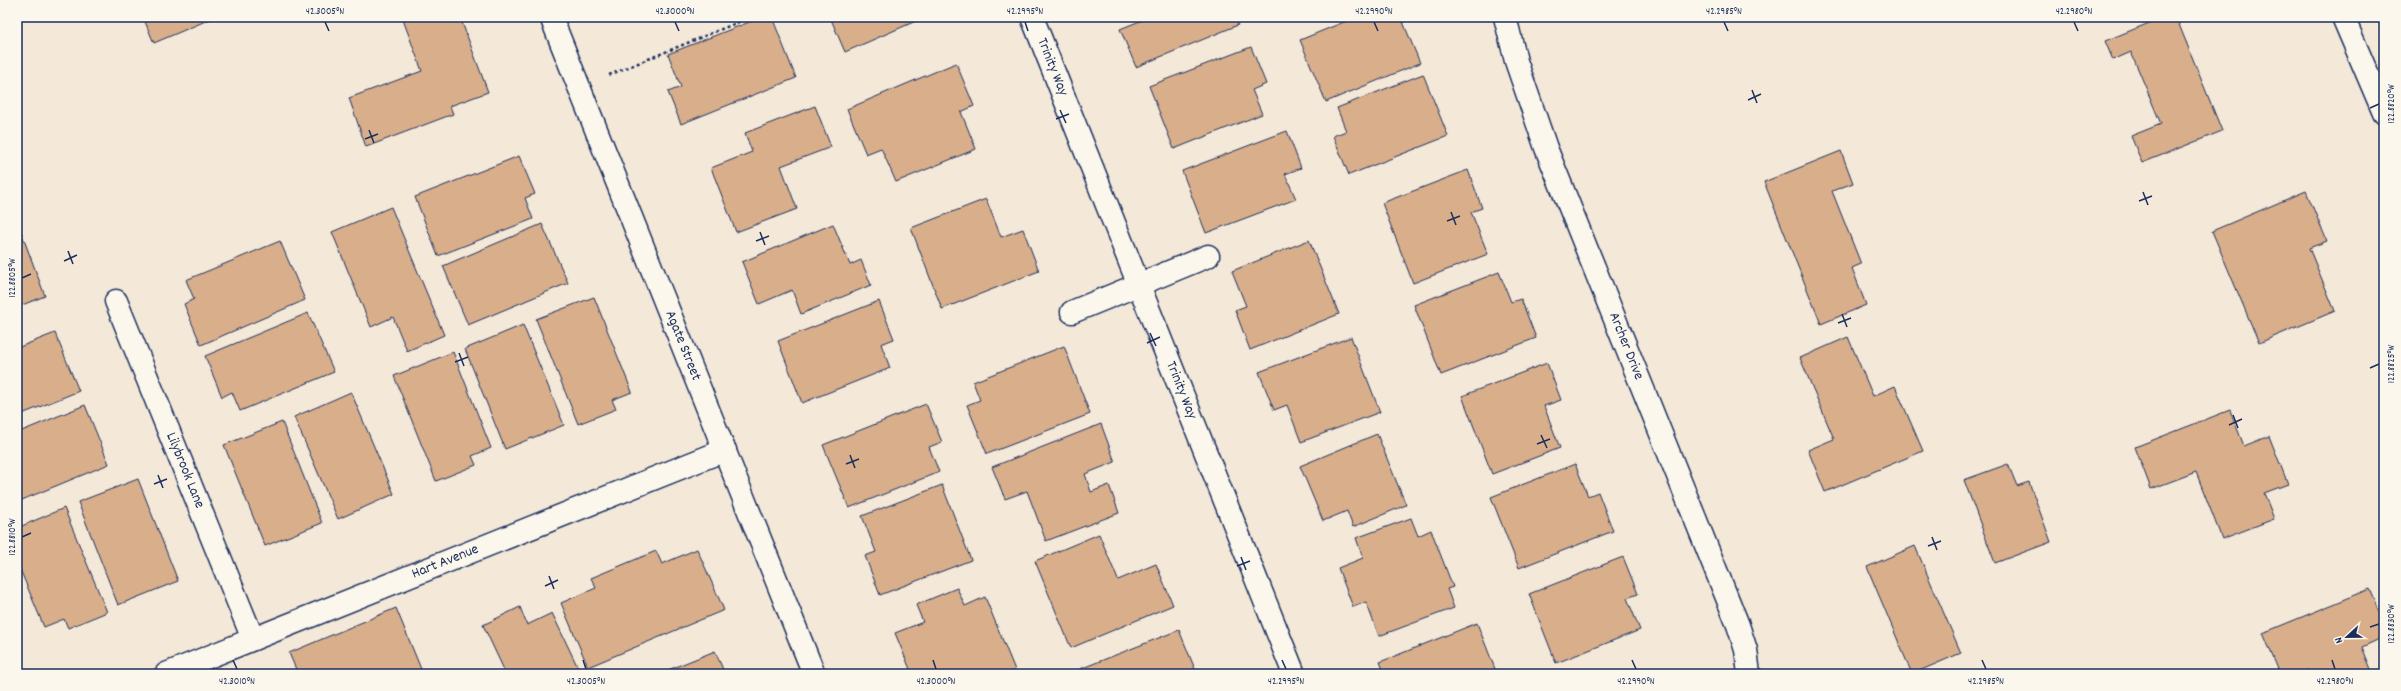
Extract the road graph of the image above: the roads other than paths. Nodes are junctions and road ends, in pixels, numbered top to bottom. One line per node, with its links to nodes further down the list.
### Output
1 (551, 17): 10 (street, Agate Street)
2 (1032, 17): 7 (street, Trinity Way)
3 (1506, 17): 15 (street, Archer Drive)
4 (2343, 17): 5 (street)
5 (2384, 113)
6 (1208, 256): 7 (street)
7 (1139, 285): 9 (street); 14 (street, Trinity Way)
8 (116, 301): 11 (street, Lilybrook Lane)
9 (1072, 312)
10 (725, 450): 11 (street, Hart Avenue); 13 (street, Agate Street)
11 (253, 639): 12 (street, Hart Avenue)
12 (166, 674)
13 (814, 674)
14 (1294, 674)
15 (1749, 674)

